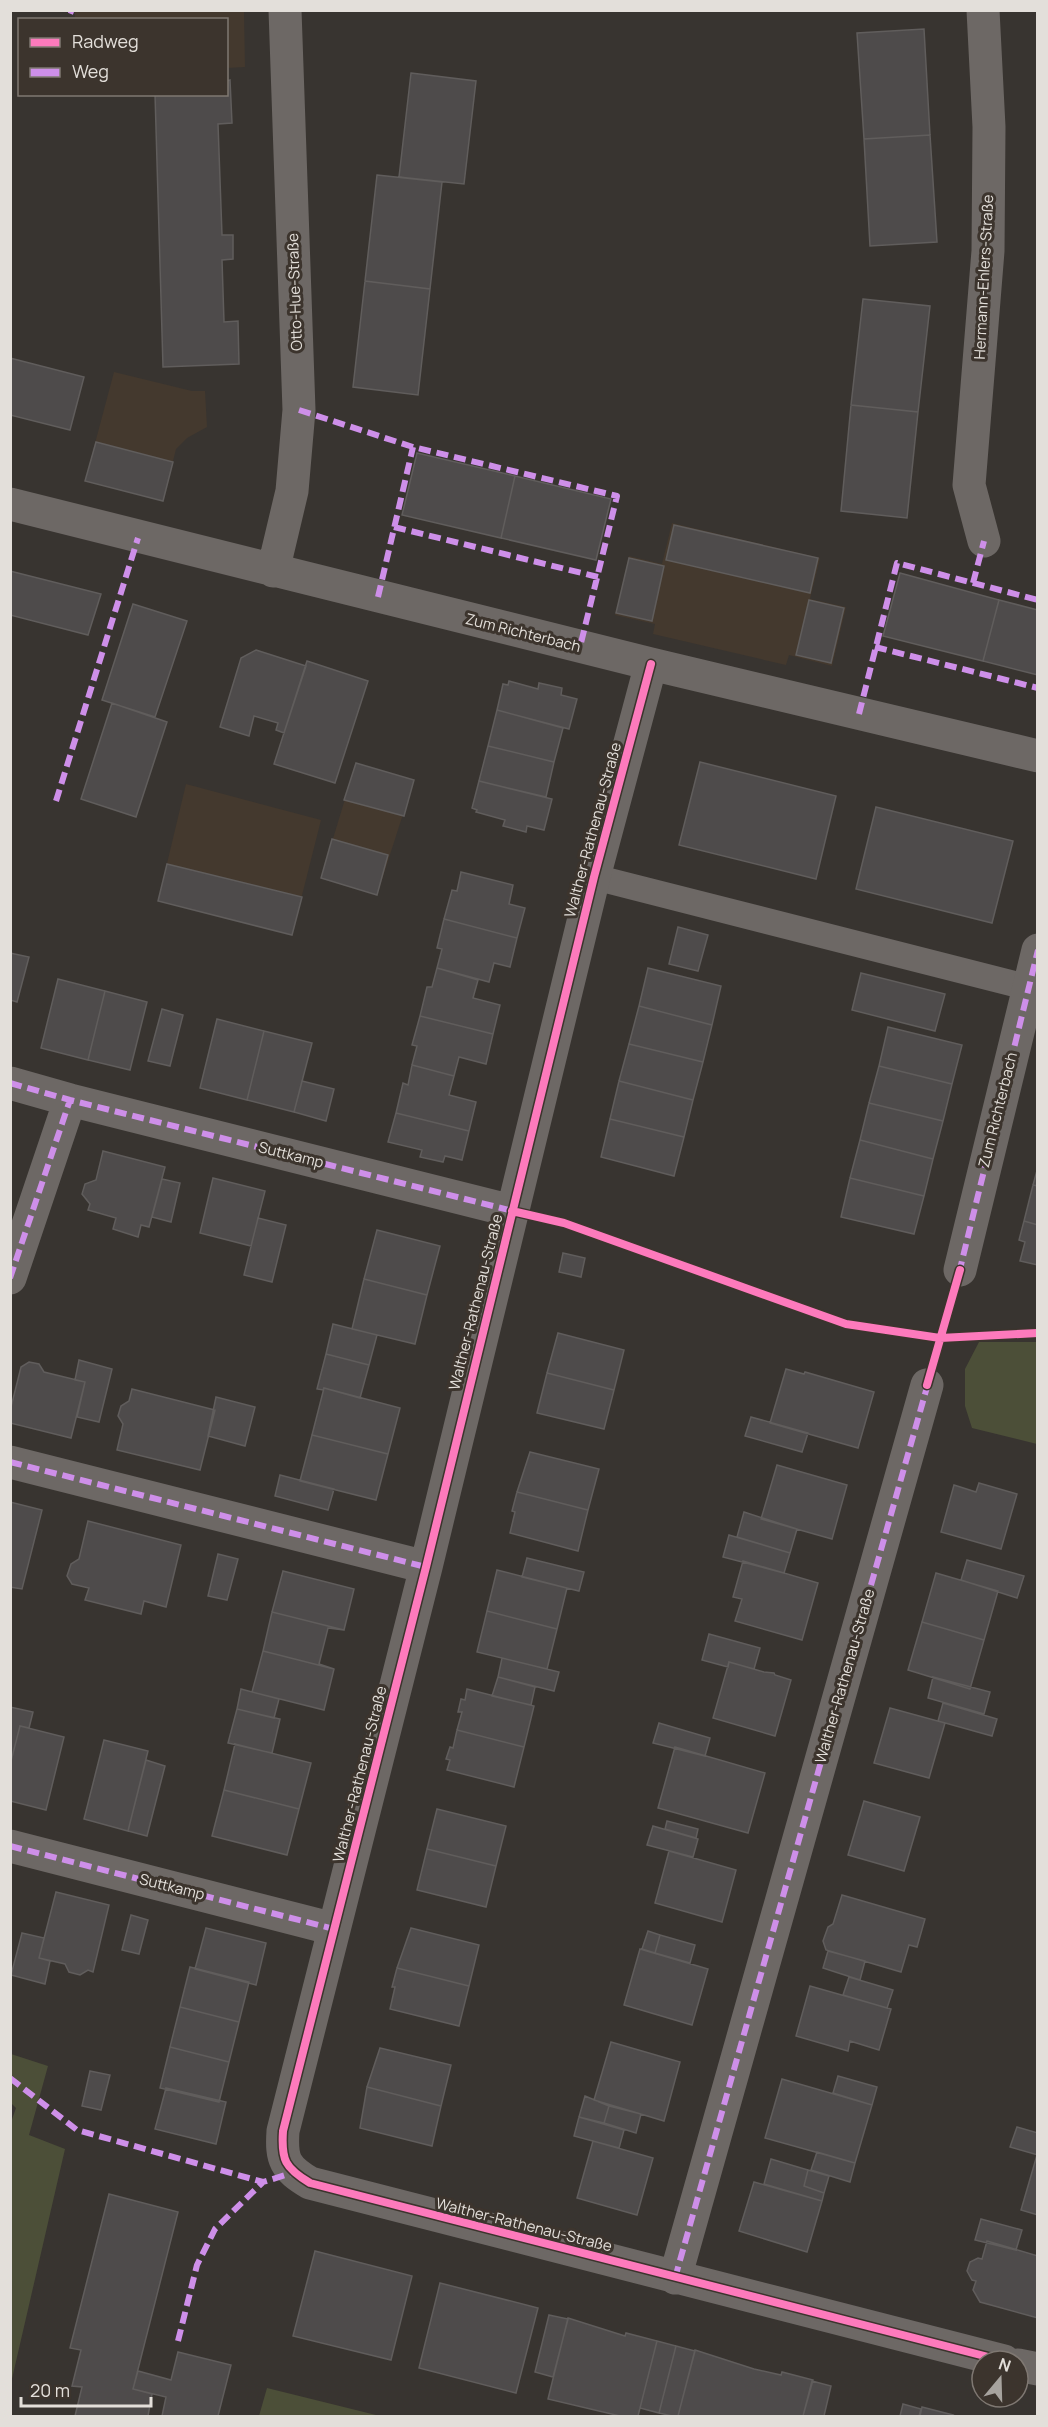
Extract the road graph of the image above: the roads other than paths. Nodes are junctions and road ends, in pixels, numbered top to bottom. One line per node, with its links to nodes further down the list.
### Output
1 (285, 10): 5 (street, Otto-Hue-Straße)
2 (983, 10): 4 (street, Hermann-Ehlers-Straße)
3 (10, 504): 5 (street, Zum Richterbach)
4 (984, 541)
5 (273, 571): 6 (street, Zum Richterbach)
6 (651, 664): 7 (street, Zum Richterbach); 8 (street, Walther-Rathenau-Straße)
7 (1038, 756)
8 (594, 877): 10 (lane); 13 (street, Walther-Rathenau-Straße)
9 (1038, 950): 10 (street, Zum Richterbach)
10 (1033, 988): 14 (street, Zum Richterbach)
11 (10, 1083): 12 (street, Suttkamp)
12 (70, 1100): 13 (street, Suttkamp); 15 (street)
13 (512, 1210): 18 (street, Walther-Rathenau-Straße)
14 (960, 1270)
15 (10, 1278)
16 (927, 1385): 21 (street, Walther-Rathenau-Straße)
17 (10, 1462): 18 (street)
18 (426, 1567): 20 (street, Walther-Rathenau-Straße)
19 (10, 1846): 20 (street, Suttkamp)
20 (334, 1929): 21 (street, Walther-Rathenau-Straße)
21 (675, 2278): 22 (street, Walther-Rathenau-Straße)
22 (970, 2352)

